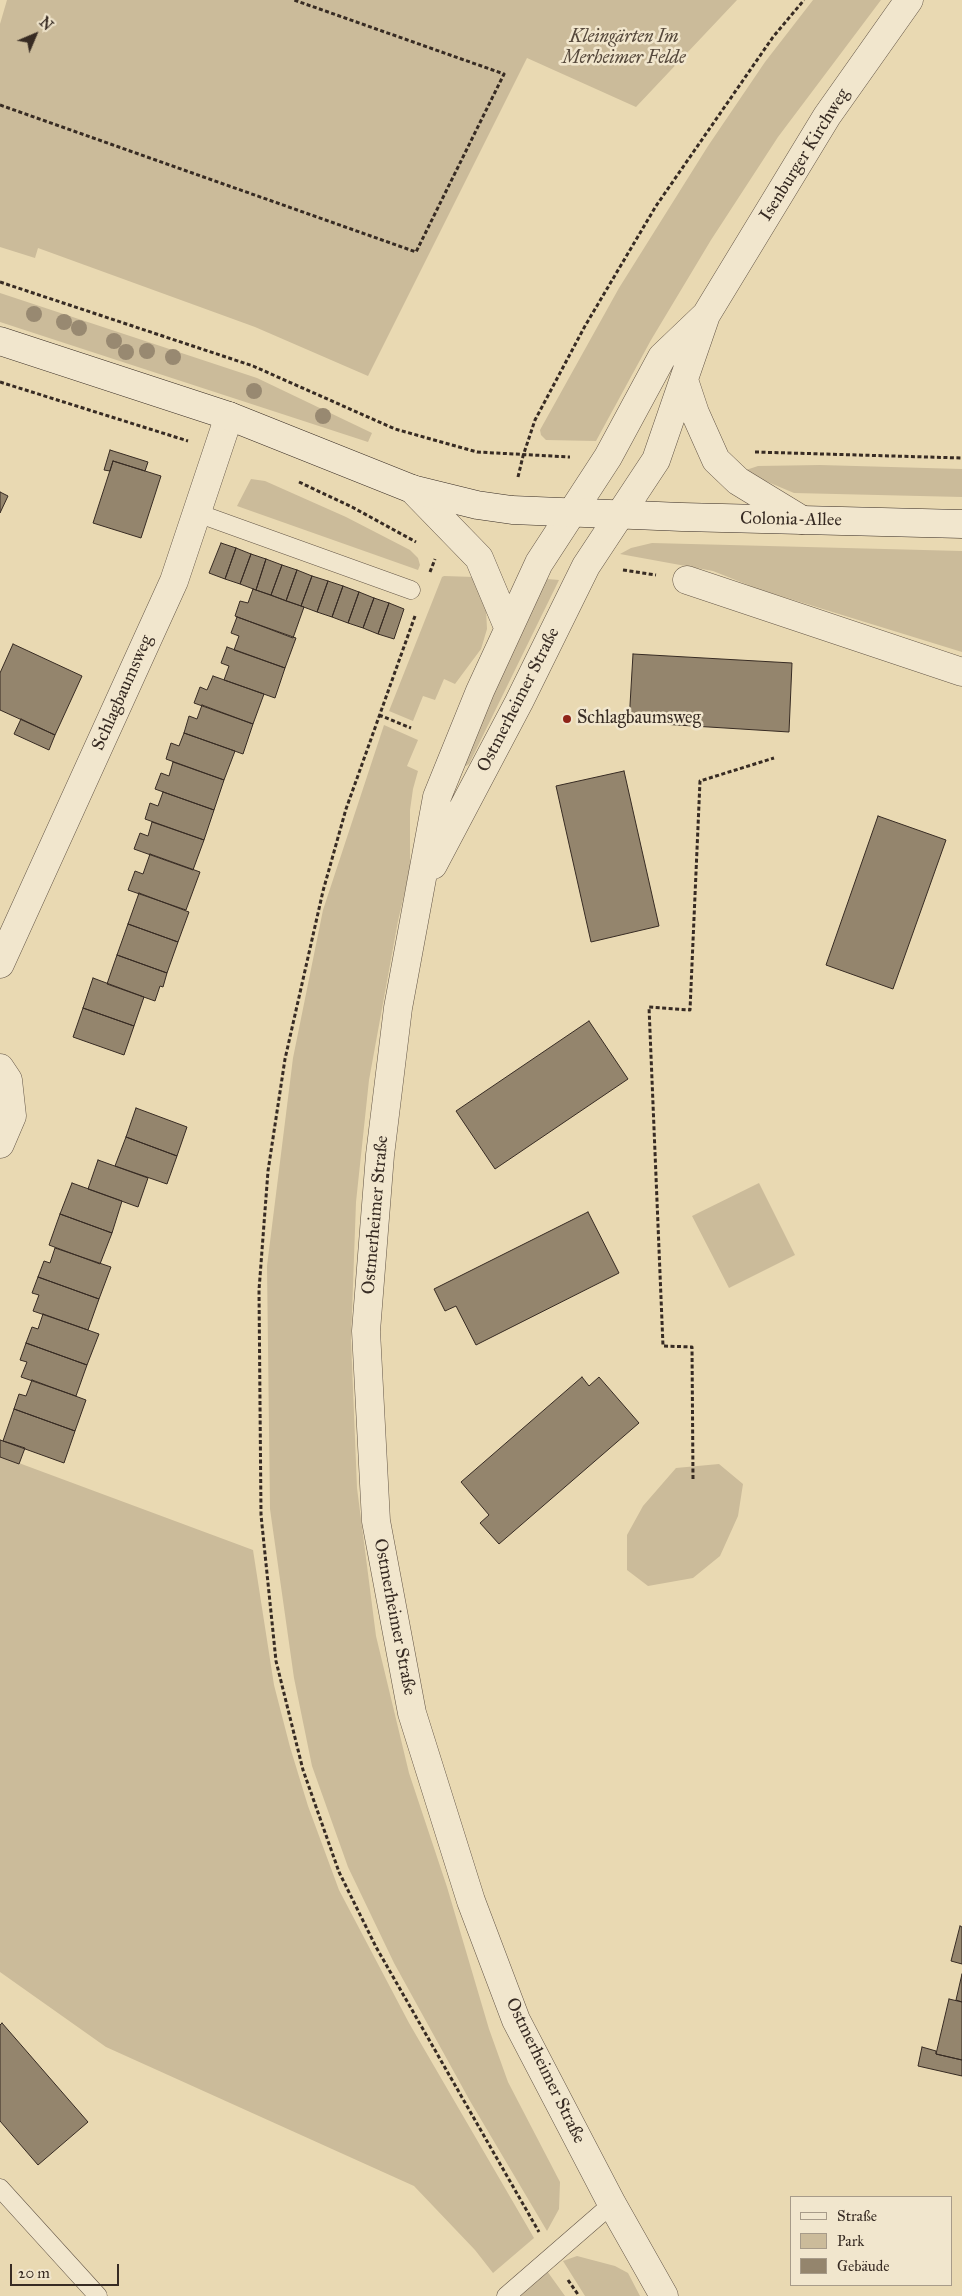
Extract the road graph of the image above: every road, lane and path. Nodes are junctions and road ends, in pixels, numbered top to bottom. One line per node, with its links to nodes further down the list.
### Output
1 (294, 0): 4 (path)
2 (804, 0): 5 (path)
3 (910, 0): 6 (street, Isenburger Kirchweg)
4 (0, 105)
5 (0, 282)
6 (706, 315): 8 (street, Isenburger Kirchweg); 11 (street, Isenburger Kirchweg)
7 (0, 341): 9 (street)
8 (684, 380): 13 (street, Isenburger Kirchweg); 14 (street)
9 (229, 416): 10 (street); 12 (street, Schlagbaumsweg)
10 (412, 489): 11 (street); 18 (street)
11 (572, 512): 13 (street); 18 (street, Ostmerheimer Straße)
12 (196, 514): 17 (lane); 24 (street, Schlagbaumsweg)
13 (621, 514): 14 (street, Colonia-Allee); 23 (street, Ostmerheimer Straße)
14 (802, 520): 15 (street, Colonia-Allee)
15 (962, 524)
16 (686, 580): 19 (street)
17 (411, 590)
18 (508, 627): 23 (street, Ostmerheimer Straße)
19 (962, 672)
20 (379, 715): 21 (path)
21 (411, 728)
22 (774, 758): 27 (path)
23 (421, 888): 29 (street, Ostmerheimer Straße)
24 (0, 964)
25 (0, 1068): 26 (street)
26 (0, 1144)
27 (693, 1479)
28 (0, 2188): 30 (lane)
29 (612, 2204): 31 (lane); 32 (street, Ostmerheimer Straße)
30 (98, 2296)
31 (506, 2296)
32 (664, 2296)

